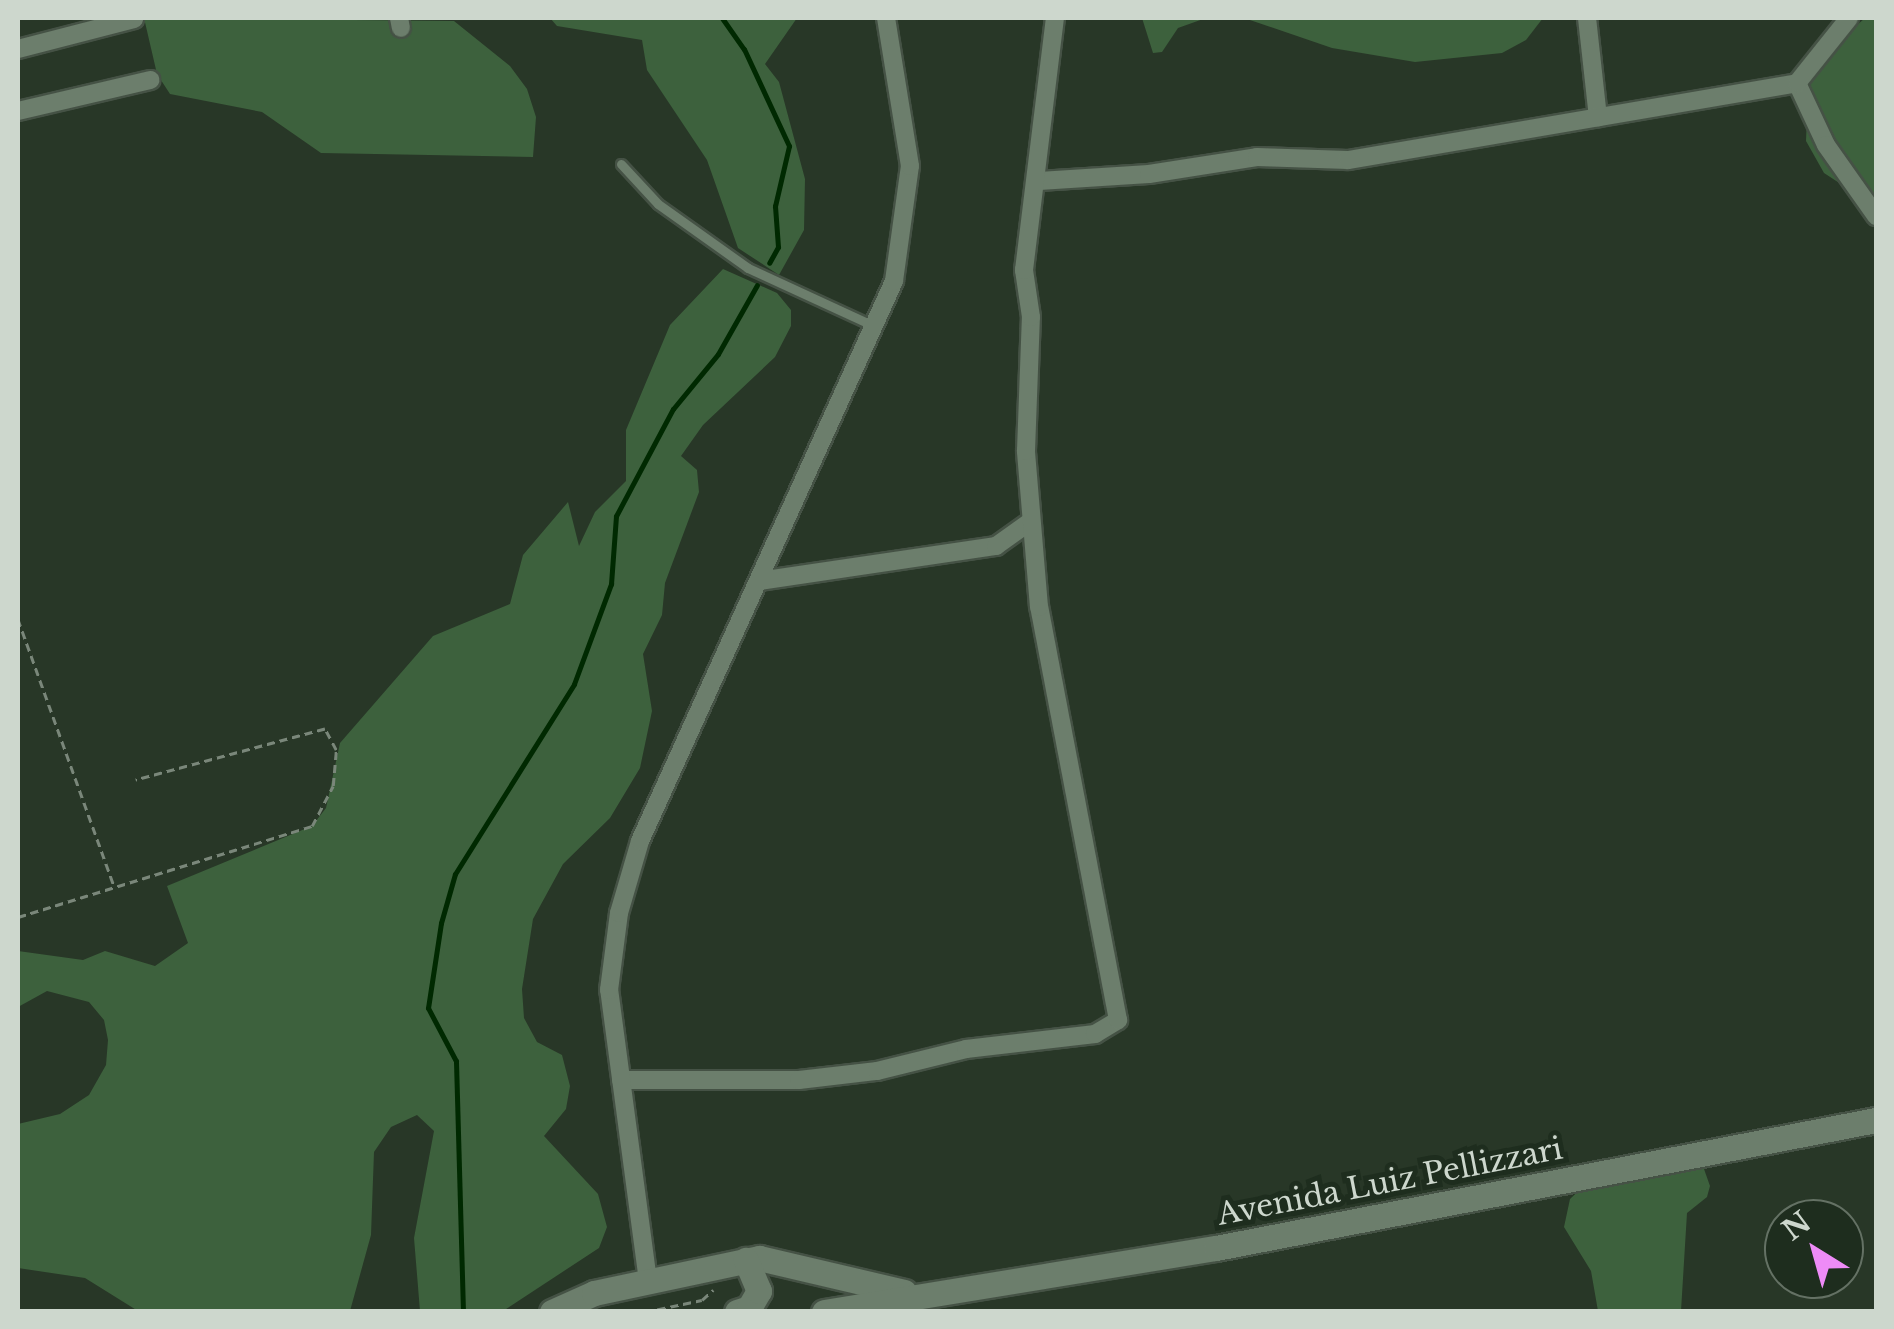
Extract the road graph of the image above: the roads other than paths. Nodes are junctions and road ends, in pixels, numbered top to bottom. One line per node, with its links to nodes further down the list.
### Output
1 (886, 18): 14 (street)
2 (1055, 18): 12 (street)
3 (1587, 18): 10 (street)
4 (1849, 18): 8 (street)
5 (134, 19): 6 (street)
6 (18, 49)
7 (150, 80): 9 (street)
8 (1797, 83): 10 (street); 13 (street)
9 (18, 111)
10 (1598, 117): 12 (street)
11 (620, 164): 14 (lane)
12 (1039, 181): 15 (street)
13 (1876, 216)
14 (874, 326): 16 (street)
15 (1031, 521): 16 (street); 17 (street)
16 (760, 581): 17 (street)
17 (622, 1080): 20 (street)
18 (1876, 1120): 21 (main road, Avenida Luiz Pellizzari)
19 (746, 1260): 20 (main road, Avenida Luiz Pellizzari); 21 (main road, Avenida Luiz Pellizzari); 24 (main road)
20 (648, 1281): 23 (main road, Avenida Luiz Pellizzari)
21 (913, 1295): 22 (main road, Avenida Luiz Pellizzari)
22 (826, 1311)
23 (552, 1312)
24 (737, 1312)

